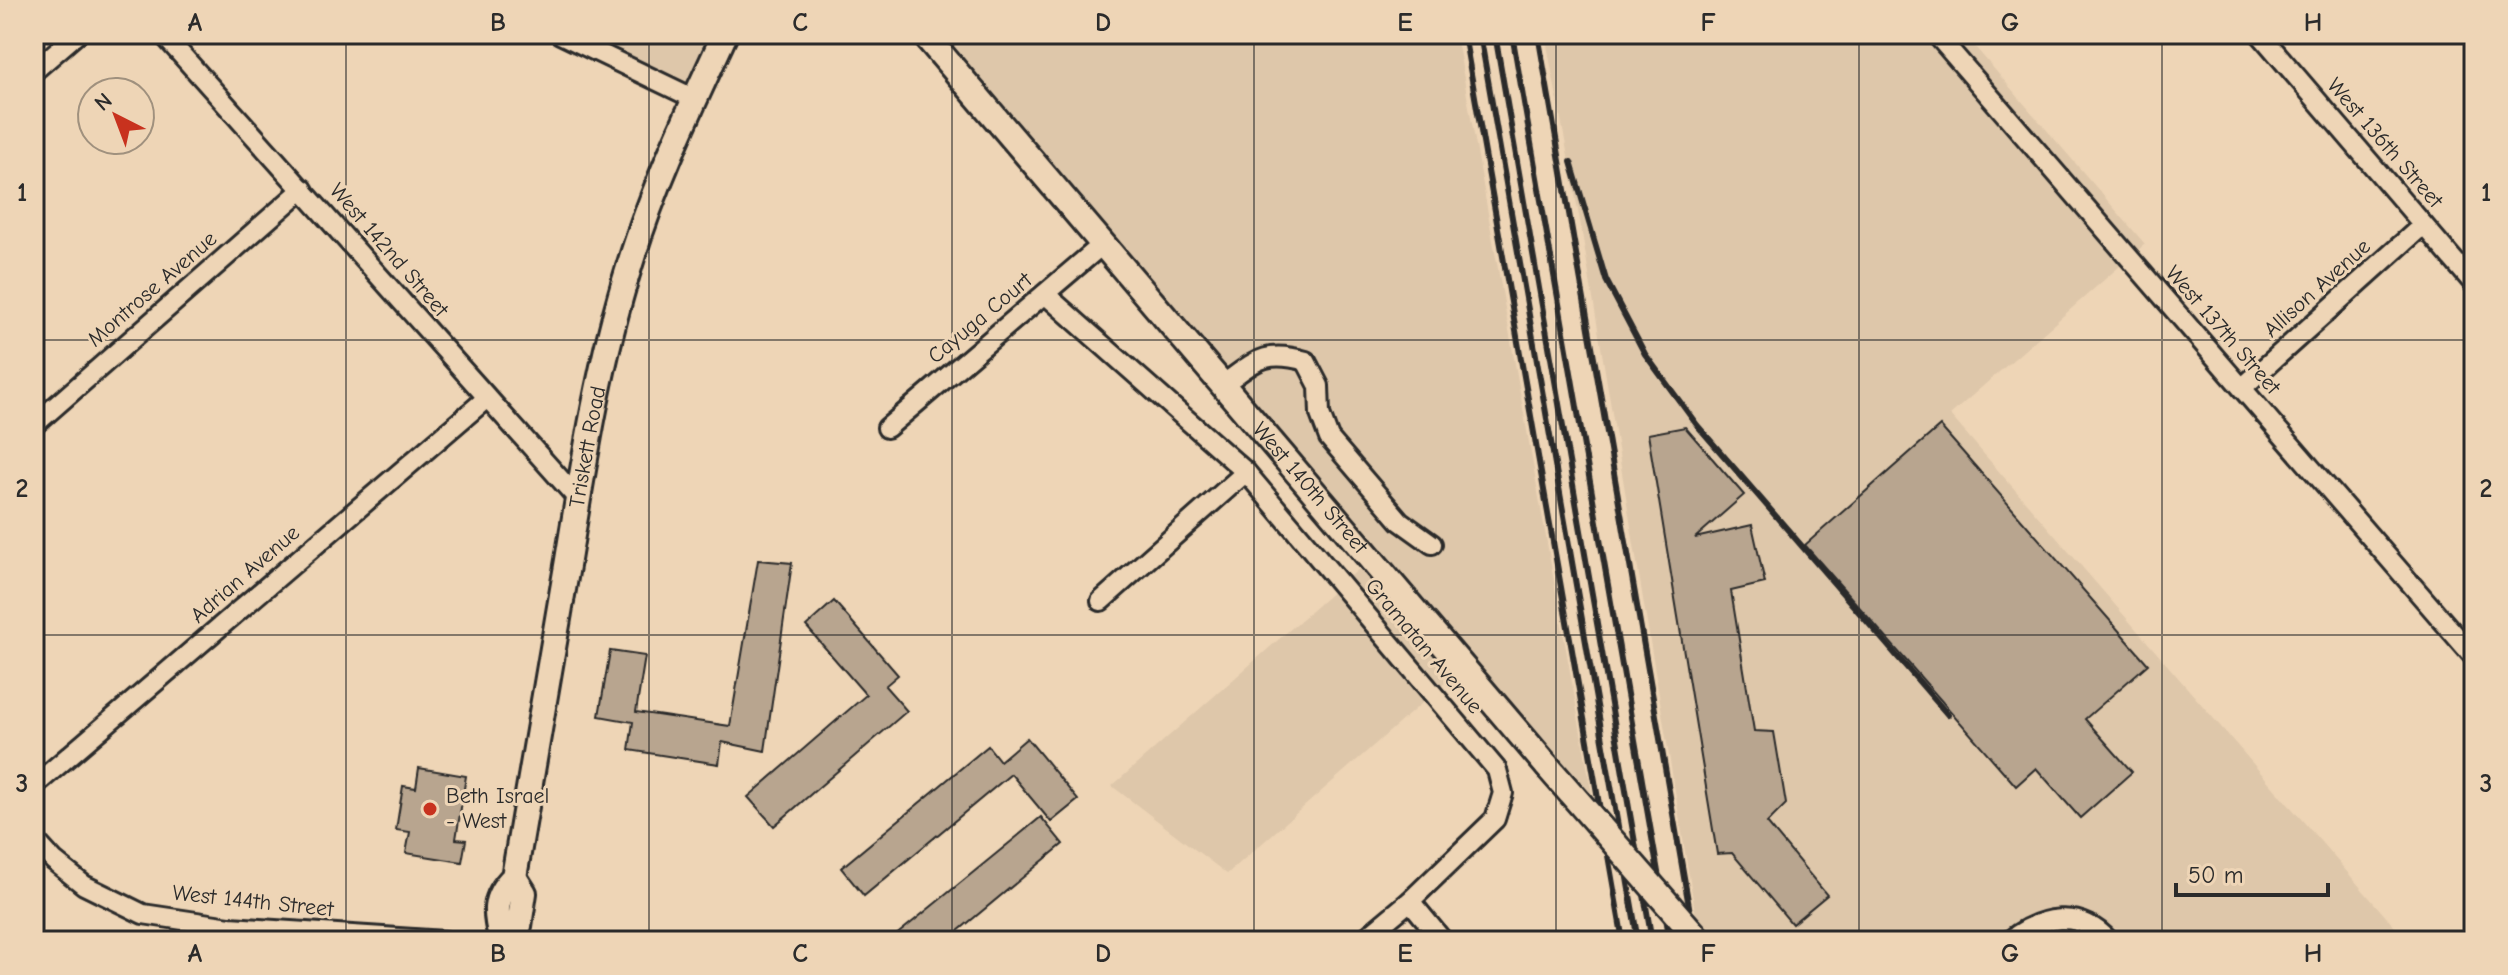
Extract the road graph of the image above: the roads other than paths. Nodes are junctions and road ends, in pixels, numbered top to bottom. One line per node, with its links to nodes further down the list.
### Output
1 (77, 34): 8 (street)
2 (163, 34): 10 (street, West 142nd Street)
3 (560, 34): 9 (street)
4 (725, 34): 9 (main road, Triskett Road)
5 (924, 34): 12 (main road, West 140th Street)
6 (1936, 34): 16 (street, West 137th Street)
7 (2260, 34): 11 (street, West 136th Street)
8 (34, 71)
9 (695, 99): 21 (main road, Triskett Road)
10 (303, 189): 17 (street, West 142nd Street); 18 (street, Montrose Avenue)
11 (2423, 225): 13 (street, West 136th Street); 16 (street, Allison Avenue)
12 (1103, 244): 14 (street, Cayuga Court); 15 (main road, West 140th Street)
13 (2474, 284)
14 (1045, 294): 19 (street, Cayuga Court); 20 (street, Gramatan Avenue)
15 (1222, 385): 22 (street); 32 (main road, West 140th Street, bridge)
16 (2242, 388): 24 (street, West 137th Street)
17 (487, 398): 21 (street, West 142nd Street); 25 (street, Adrian Avenue)
18 (34, 425)
19 (887, 428)
20 (1246, 472): 23 (street); 27 (street, Gramatan Avenue)
21 (578, 499): 29 (main road, Triskett Road)
22 (1432, 544)
23 (1101, 601)
24 (2474, 657)
25 (34, 786)
26 (34, 839): 28 (street, West 144th Street)
27 (1410, 901): 30 (street, Gramatan Avenue); 31 (street)
28 (445, 941)
29 (504, 941)
30 (1362, 941)
31 (1443, 941)
32 (1700, 941)
33 (2009, 941): 34 (street)
34 (2109, 941)

